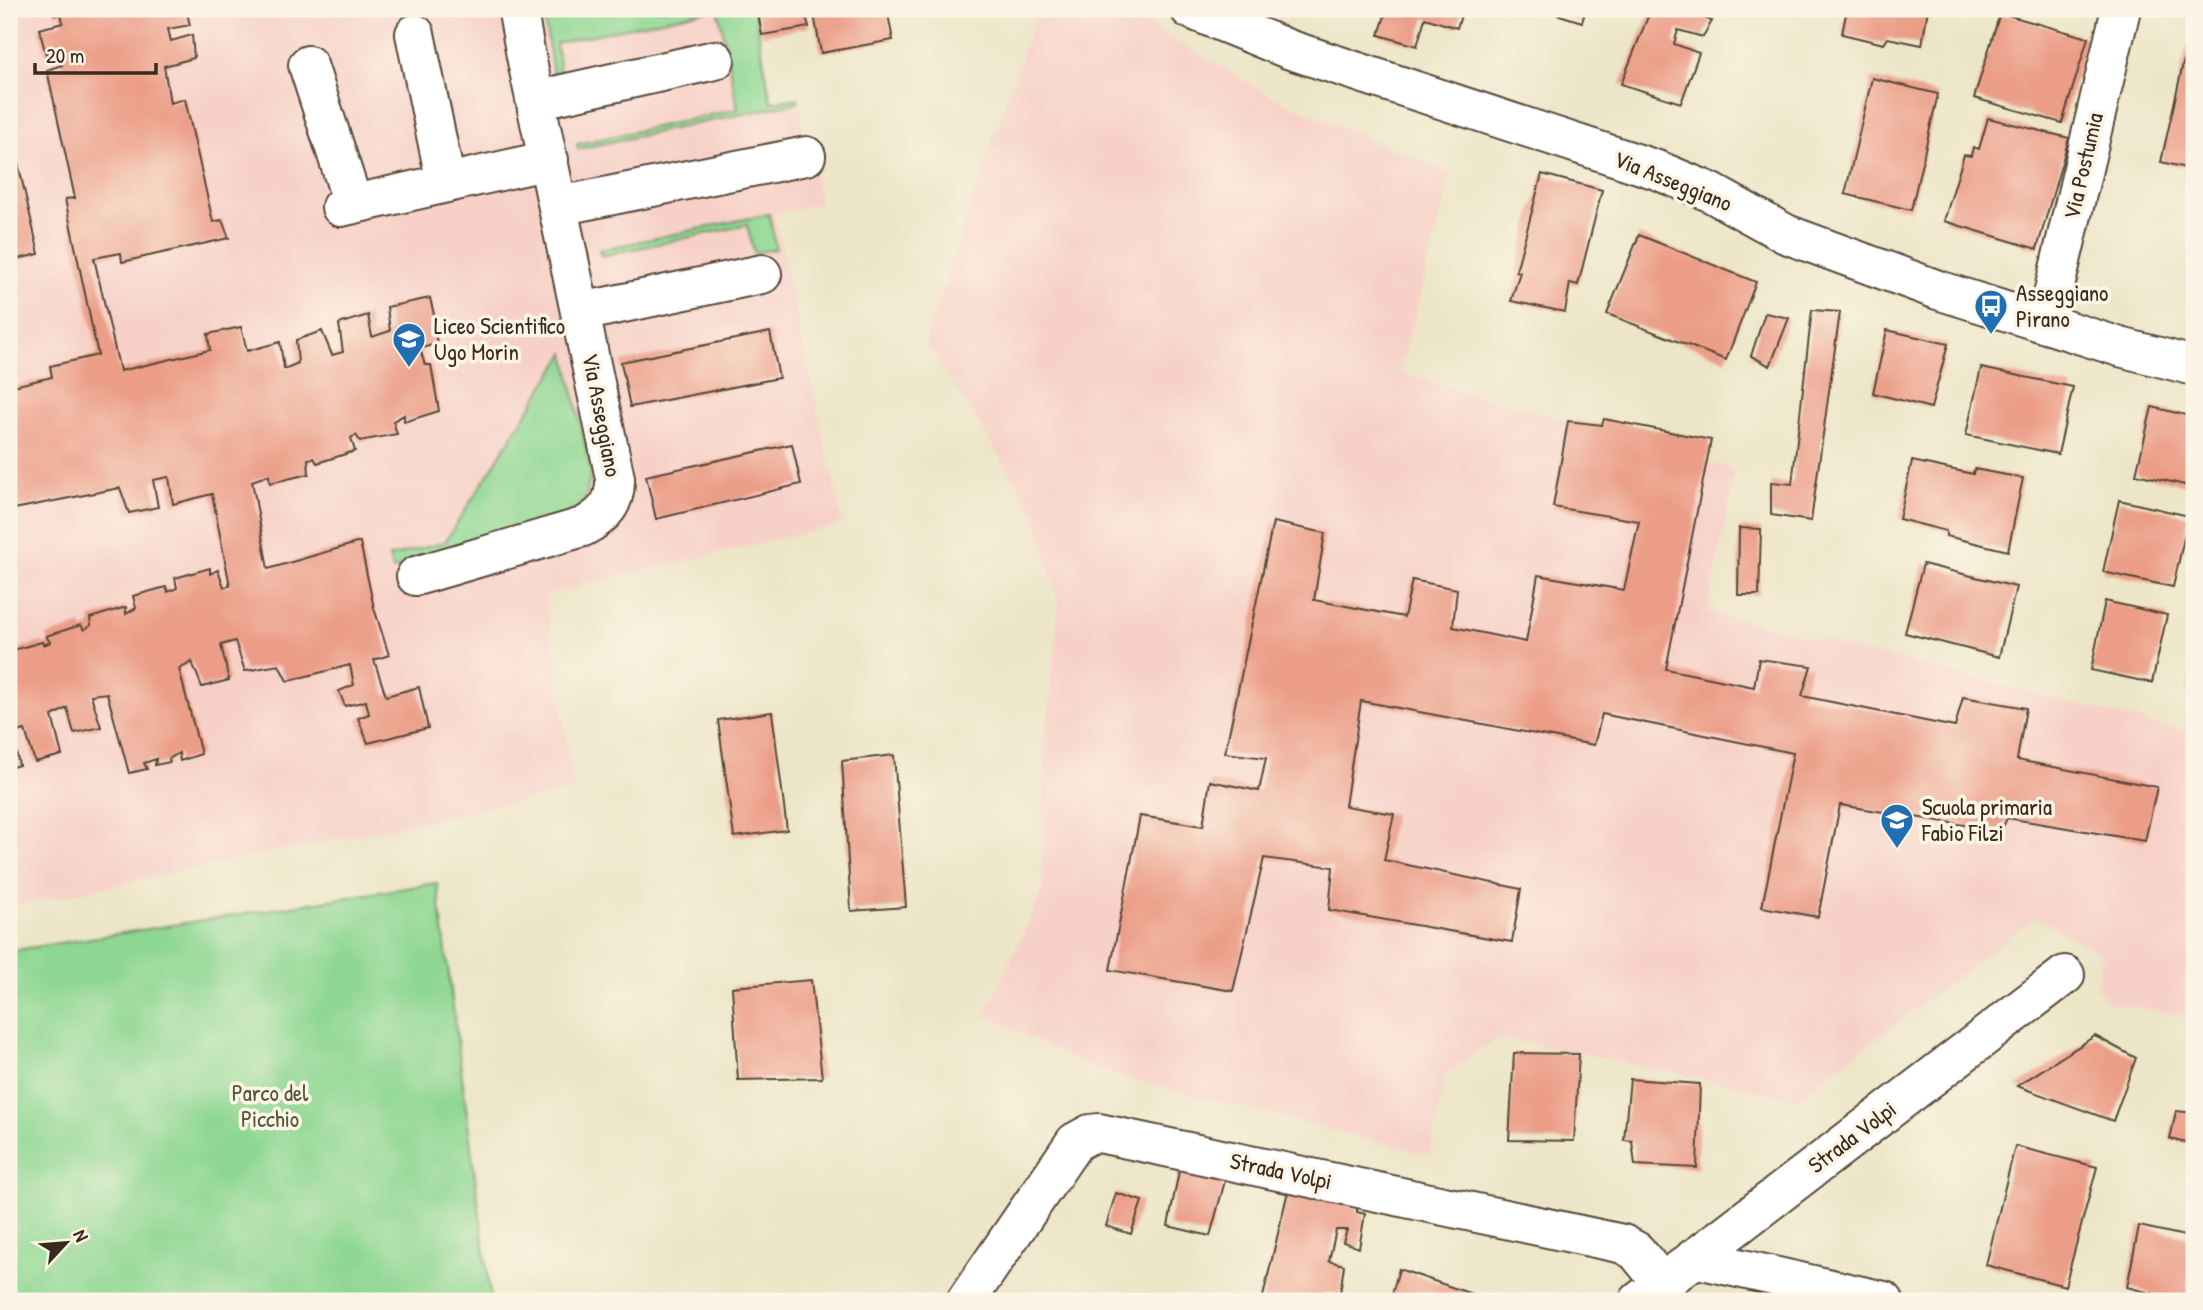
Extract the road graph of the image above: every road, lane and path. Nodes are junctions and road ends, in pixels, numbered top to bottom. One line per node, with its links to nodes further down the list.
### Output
1 (519, 9): 7 (street, Via Asseggiano)
2 (1190, 9): 14 (street, Via Asseggiano)
3 (2121, 9): 14 (street, Via Postumia)
4 (415, 34): 10 (street)
5 (715, 60): 7 (street)
6 (308, 65): 10 (street)
7 (536, 100): 9 (street, Via Asseggiano)
8 (806, 156): 11 (street)
9 (549, 160): 10 (street); 11 (street, Via Asseggiano)
10 (446, 183)
11 (559, 206): 13 (street, Via Asseggiano)
12 (762, 274): 13 (street)
13 (581, 312): 16 (street, Via Asseggiano)
14 (2046, 324): 15 (street, Via Asseggiano)
15 (2194, 366)
16 (416, 576)
17 (2065, 975): 18 (street, Strada Volpi)
18 (1694, 1258): 19 (street, Strada Volpi); 21 (street)
19 (1651, 1292): 20 (street, Strada Volpi)
20 (966, 1301)
21 (1884, 1301)

